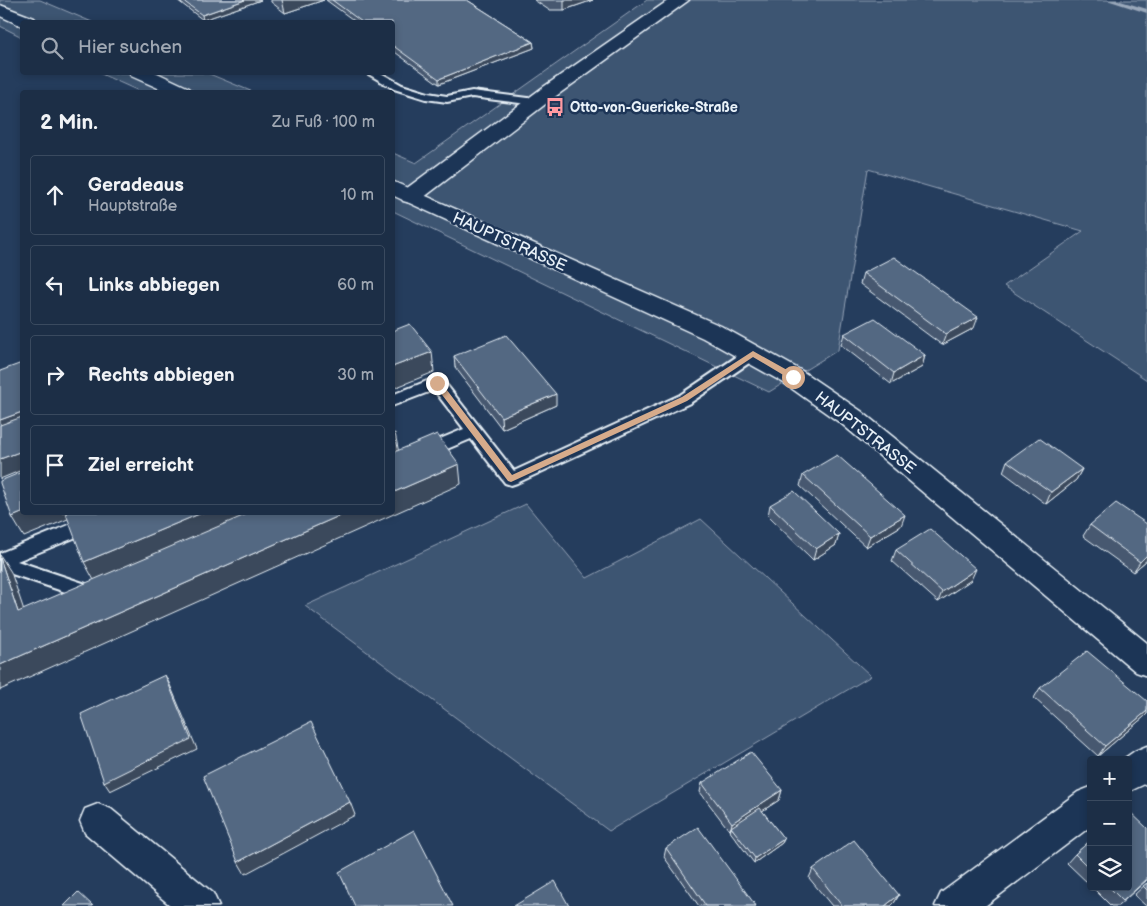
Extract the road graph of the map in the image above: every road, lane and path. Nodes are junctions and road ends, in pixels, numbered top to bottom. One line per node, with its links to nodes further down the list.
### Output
1 (680, 0): 7 (main road)
2 (0, 10): 3 (main road)
3 (23, 20)
4 (145, 75): 6 (main road)
5 (376, 75): 7 (lane)
6 (178, 90)
7 (535, 102): 8 (main road)
8 (402, 192): 9 (main road, HAUPTSTRASSE)
9 (753, 354): 11 (lane); 16 (main road, HAUPTSTRASSE)
10 (395, 400): 11 (lane)
11 (474, 431): 12 (lane)
12 (395, 465)
13 (113, 515): 14 (lane)
14 (0, 562): 15 (lane)
15 (112, 587)
16 (1147, 662)
17 (1147, 762): 18 (main road)
18 (1132, 773)
19 (1087, 807): 22 (main road)
20 (98, 821): 21 (main road)
21 (200, 906)
22 (954, 906)

